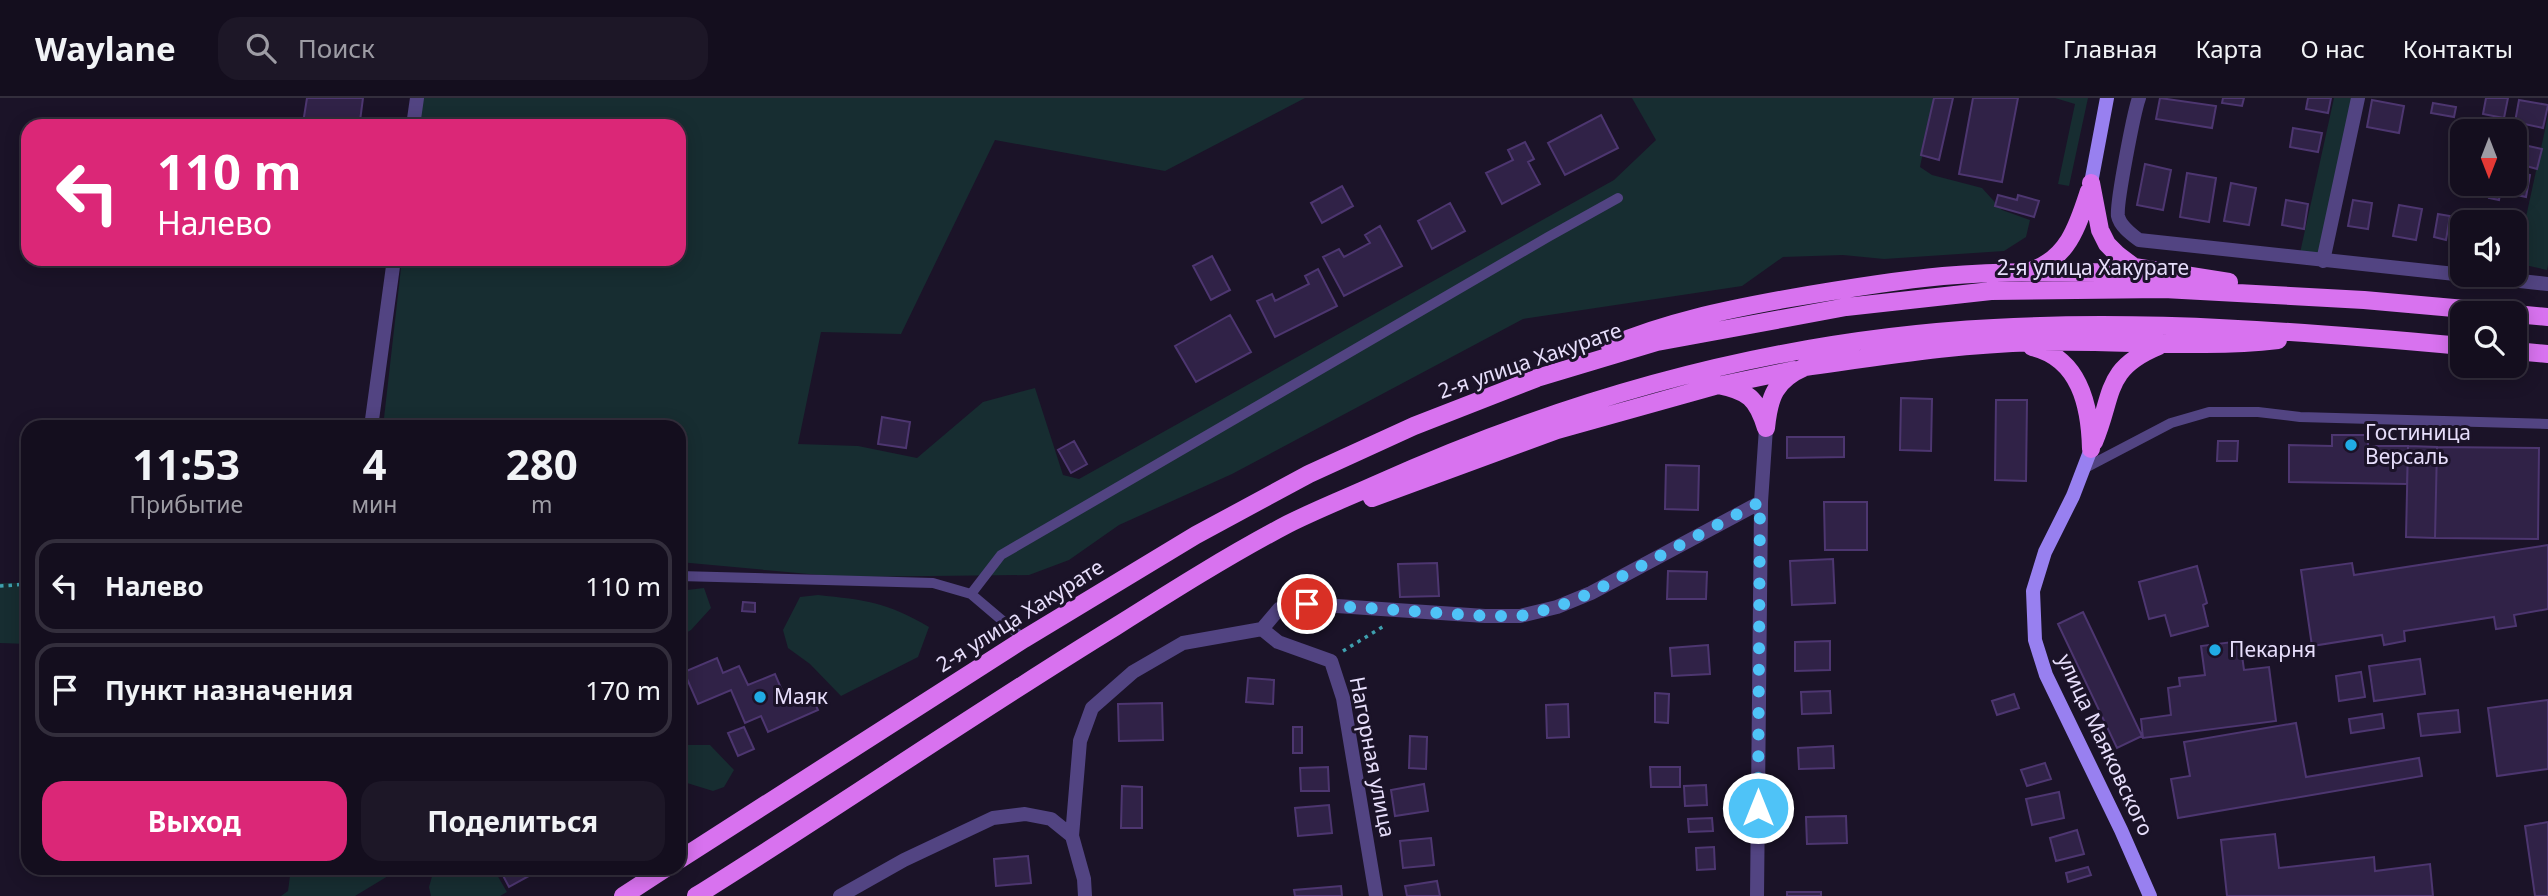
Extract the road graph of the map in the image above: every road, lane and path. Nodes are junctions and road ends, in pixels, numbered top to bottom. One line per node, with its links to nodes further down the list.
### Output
1 (417, 98): 5 (street)
2 (2139, 98): 8 (street, 2-я улица Хакурате)
3 (2358, 98): 8 (street)
4 (2107, 99): 6 (main road)
5 (414, 119)
6 (2091, 183): 10 (main road); 11 (main road)
7 (1618, 198): 36 (lane)
8 (2323, 261): 13 (street, 2-я улица Хакурате)
9 (393, 266): 26 (street)
10 (2020, 274): 11 (main road); 12 (main road)
11 (2172, 274): 14 (main road)
12 (1991, 283): 14 (main road, 2-я улица Хакурате); 39 (main road, 2-я улица Хакурате)
13 (2548, 284)
14 (2322, 298): 15 (main road, 2-я улица Хакурате)
15 (2450, 308)
16 (2527, 315): 17 (main road, 2-я улица Хакурате)
17 (2548, 317)
18 (2319, 335): 19 (main road); 20 (main road); 21 (main road)
19 (1996, 339): 20 (main road); 24 (main road); 29 (main road); 32 (main road)
20 (2168, 342): 29 (main road)
21 (2450, 345)
22 (2527, 352): 23 (main road)
23 (2548, 354)
24 (1805, 368): 25 (main road); 28 (main road)
25 (1718, 386): 28 (main road); 32 (main road)
26 (372, 420)
27 (2548, 424): 30 (lane)
28 (1766, 428): 31 (street)
29 (2091, 449): 30 (main road, улица Маяковского)
30 (2085, 468): 52 (main road, улица Маяковского)
31 (1760, 502): 38 (street); 51 (street)
32 (1232, 557): 43 (main road)
33 (686, 576): 36 (lane)
34 (21, 584): 35 (path)
35 (0, 586)
36 (971, 594): 39 (lane)
37 (1388, 624): 40 (path)
38 (1262, 629): 40 (street, Нагорная улица); 41 (street)
39 (1024, 639): 42 (main road, 2-я улица Хакурате)
40 (1331, 661): 50 (street, Нагорная улица)
41 (1072, 836): 48 (street); 49 (street)
42 (686, 856)
43 (740, 868): 46 (main road); 47 (street)
44 (655, 875): 45 (main road)
45 (623, 896)
46 (696, 896)
47 (706, 896)
48 (840, 896)
49 (1085, 896)
50 (1376, 896)
51 (1757, 896)
52 (2150, 896)

